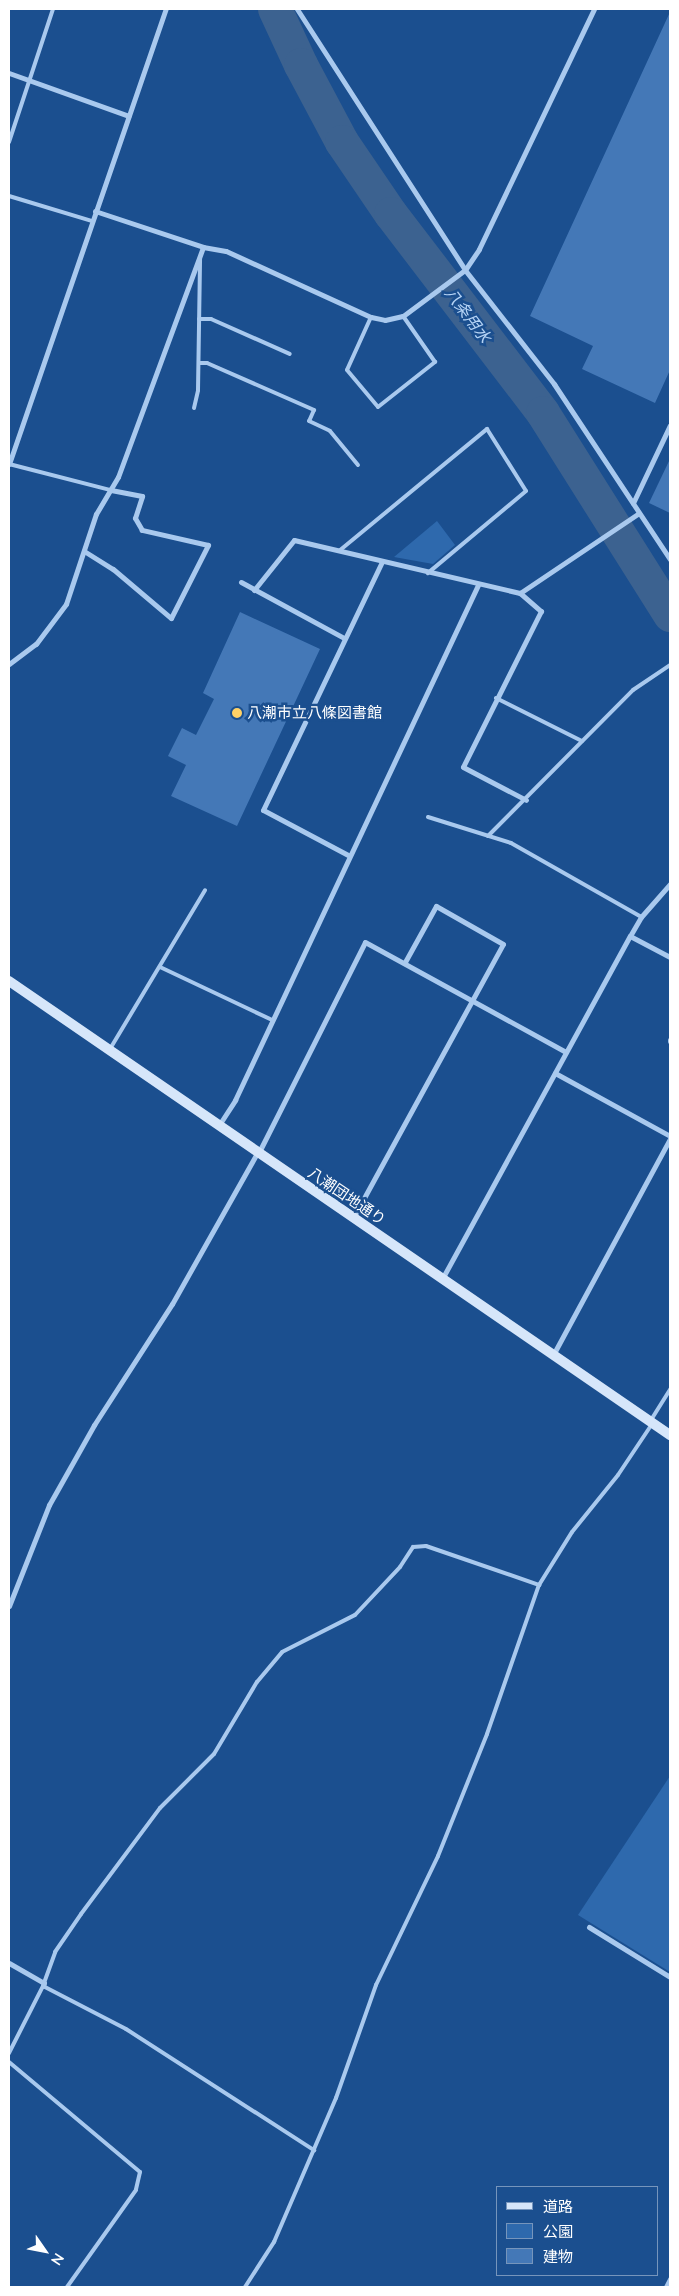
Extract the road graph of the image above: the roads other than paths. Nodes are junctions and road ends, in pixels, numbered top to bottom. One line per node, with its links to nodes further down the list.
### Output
1 (54, 9): 6 (lane)
2 (166, 9): 7 (street)
3 (297, 9): 13 (street)
4 (594, 9): 13 (street)
5 (9, 73): 6 (street)
6 (29, 80): 7 (street); 8 (lane)
7 (129, 116): 10 (street)
8 (9, 142)
9 (9, 196): 11 (lane)
10 (95, 211): 11 (street); 12 (street)
11 (92, 221): 21 (street)
12 (202, 249): 15 (street); 16 (lane); 23 (street)
13 (465, 270): 14 (street); 24 (street)
14 (403, 316): 15 (street); 15 (lane)
15 (371, 317)
16 (199, 318): 17 (lane); 18 (lane)
17 (290, 354)
18 (199, 363): 19 (lane); 22 (lane)
19 (194, 408)
20 (670, 425): 24 (street)
21 (9, 464): 23 (lane)
22 (358, 464)
23 (110, 490): 26 (street); 26 (street)
24 (633, 503): 25 (street)
25 (639, 513): 28 (street); 34 (street)
26 (84, 551): 36 (street)
27 (338, 551): 29 (street); 30 (lane); 33 (street)
28 (670, 559)
29 (382, 562): 30 (street); 35 (street)
30 (428, 573): 32 (street)
31 (241, 582): 33 (street)
32 (478, 585): 34 (street); 43 (street)
33 (254, 590): 35 (street)
34 (520, 593): 38 (street)
35 (344, 638): 43 (street)
36 (9, 664)
37 (670, 665): 39 (lane)
38 (496, 698): 39 (lane); 40 (street)
39 (582, 741): 40 (lane)
40 (526, 800): 42 (lane)
41 (428, 817): 42 (lane)
42 (488, 836): 46 (lane)
43 (348, 855): 53 (street)
44 (670, 884): 46 (street)
45 (205, 890): 50 (lane)
46 (641, 917): 47 (street)
47 (630, 936): 48 (street); 55 (street)
48 (670, 958)
49 (405, 962): 52 (street); 52 (street); 59 (street)
50 (160, 967): 53 (lane); 54 (lane)
51 (9, 981): 54 (street, 八潮団地通り)
52 (473, 1002): 55 (street); 60 (street)
53 (272, 1020): 57 (street)
54 (109, 1050): 57 (street, 八潮団地通り)
55 (566, 1052): 56 (street)
56 (555, 1073): 58 (street); 61 (street)
57 (219, 1126): 59 (street, 八潮団地通り)
58 (670, 1138): 62 (street)
59 (257, 1153): 60 (street, 八潮団地通り); 67 (street)
60 (353, 1218): 61 (street, 八潮団地通り)
61 (442, 1279): 62 (street, 八潮団地通り)
62 (553, 1355): 64 (street, 八潮団地通り)
63 (670, 1390): 64 (lane)
64 (651, 1422): 65 (street, 八潮団地通り); 66 (lane)
65 (670, 1435)
66 (539, 1585): 71 (lane); 74 (lane)
67 (9, 1606)
68 (589, 1927): 70 (street)
69 (9, 1963): 71 (street)
70 (670, 1977)
71 (43, 1985): 72 (lane); 74 (lane)
72 (9, 2053)
73 (9, 2062): 76 (lane)
74 (314, 2150): 77 (lane)
75 (670, 2280): 78 (street)
76 (67, 2287)
77 (245, 2287)
78 (666, 2287)

